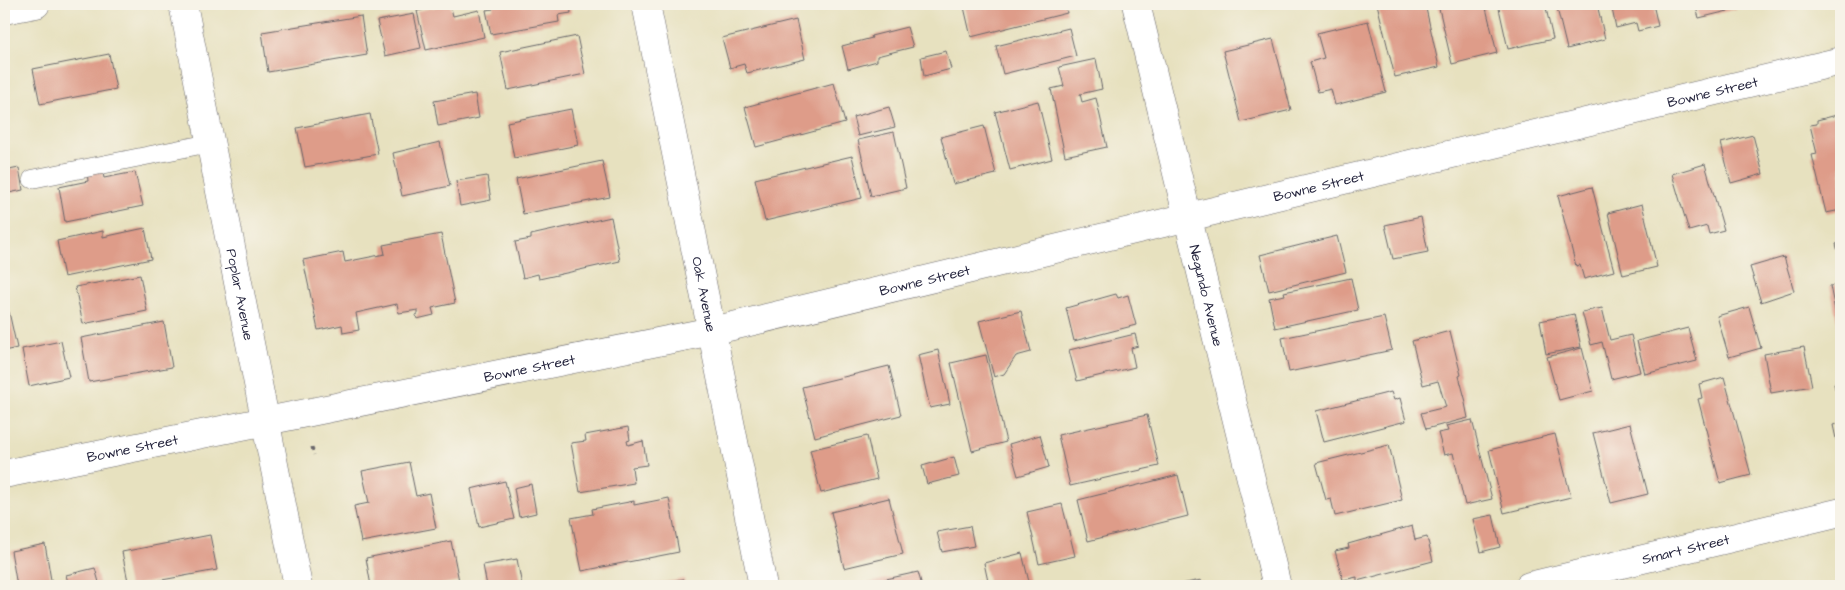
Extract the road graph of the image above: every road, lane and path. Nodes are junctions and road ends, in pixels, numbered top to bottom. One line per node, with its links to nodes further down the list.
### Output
1 (36, 4): 5 (street)
2 (183, 4): 7 (street, Poplar Avenue)
3 (646, 4): 10 (street, Oak Avenue)
4 (1136, 4): 9 (street, Negundo Avenue)
5 (4, 10)
6 (1841, 61): 9 (street, Bowne Street)
7 (210, 143): 8 (lane); 11 (street, Poplar Avenue)
8 (32, 179)
9 (1188, 217): 10 (street, Bowne Street); 16 (street, Negundo Avenue)
10 (712, 331): 11 (street, Bowne Street); 15 (street, Oak Avenue)
11 (265, 421): 12 (street, Bowne Street); 14 (street, Poplar Avenue)
12 (4, 474)
13 (1841, 512): 17 (street, Smart Street)
14 (298, 586)
15 (763, 586)
16 (1277, 586)
17 (1530, 586)

